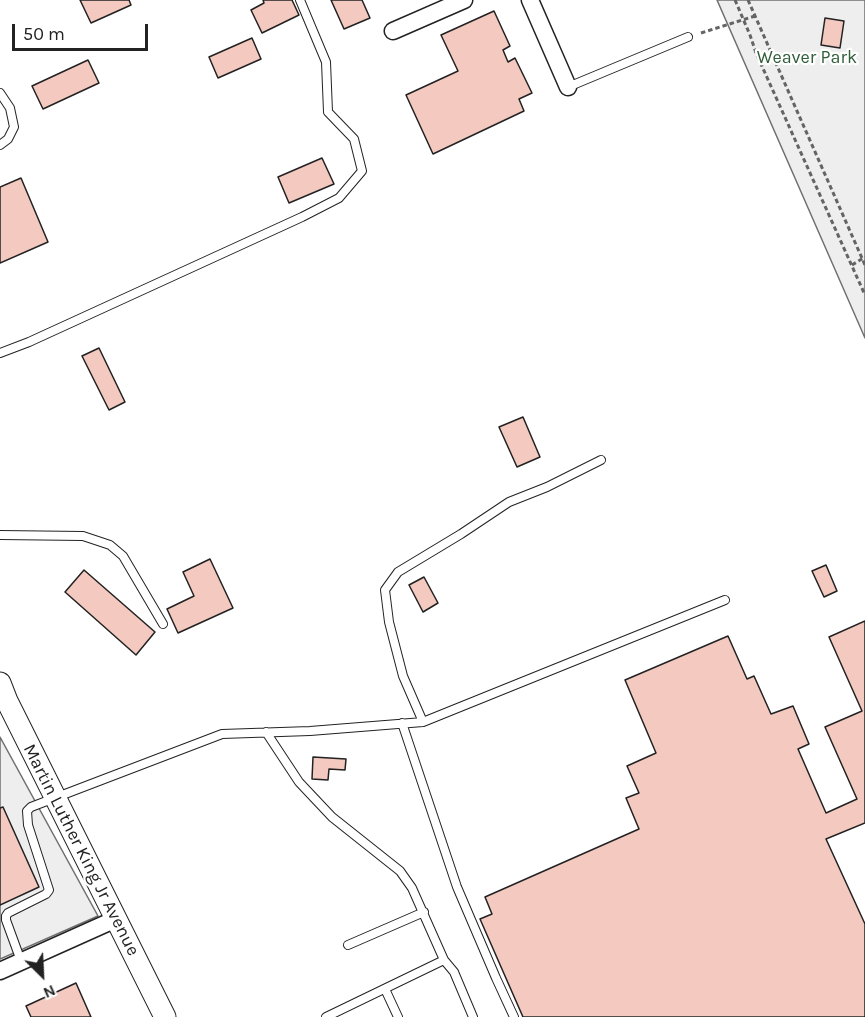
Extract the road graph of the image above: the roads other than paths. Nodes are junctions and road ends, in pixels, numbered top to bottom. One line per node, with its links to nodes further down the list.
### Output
1 (300, 0): 9 (lane)
2 (464, 0): 4 (street)
3 (530, 0): 6 (street)
4 (393, 31)
5 (688, 38): 6 (lane)
6 (568, 87)
7 (0, 93): 8 (lane)
8 (0, 145)
9 (0, 353)
10 (602, 460): 15 (lane)
11 (0, 535): 13 (lane)
12 (725, 600): 15 (lane)
13 (163, 624)
14 (0, 683): 18 (street, Martin Luther King Jr Avenue)
15 (423, 722): 16 (lane)
16 (402, 723): 17 (lane); 30 (lane)
17 (266, 732): 18 (lane); 19 (lane)
18 (55, 798): 20 (street, Martin Luther King Jr Avenue); 23 (lane)
19 (424, 912): 21 (lane); 22 (lane)
20 (116, 919): 23 (street); 26 (street, Martin Luther King Jr Avenue)
21 (348, 945)
22 (444, 960): 25 (lane); 29 (lane)
23 (21, 961): 24 (street)
24 (0, 971)
25 (385, 989): 27 (lane); 28 (lane)
26 (165, 1017)
27 (326, 1017)
28 (398, 1017)
29 (473, 1017)
30 (514, 1017)

